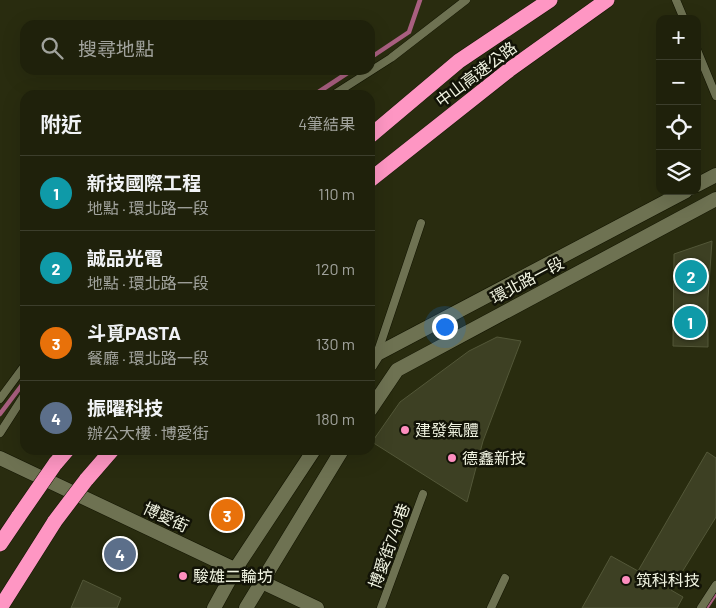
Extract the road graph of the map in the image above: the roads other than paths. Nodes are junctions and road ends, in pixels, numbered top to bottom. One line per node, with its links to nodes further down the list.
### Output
1 (466, 0): 7 (lane)
2 (550, 0): 11 (highway, 中山高速公路)
3 (607, 0): 13 (highway, 中山高速公路)
4 (676, 0): 5 (lane)
5 (682, 15)
6 (701, 60): 10 (lane)
7 (375, 68)
8 (364, 75): 9 (lane)
9 (341, 90)
10 (716, 96)
11 (375, 132)
12 (716, 175): 14 (street)
13 (375, 176)
14 (701, 183)
15 (679, 195): 19 (street, 環北路一段)
16 (716, 199): 23 (street, 環北路一段)
17 (421, 223): 18 (lane)
18 (375, 356)
19 (375, 358)
20 (20, 372): 21 (lane)
21 (0, 399)
22 (20, 402): 24 (lane)
23 (375, 403)
24 (0, 433)
25 (63, 455): 31 (highway, bridge)
26 (108, 455): 36 (highway, bridge)
27 (311, 455): 32 (street)
28 (339, 455): 34 (street)
29 (0, 458): 32 (street, 博愛街)
30 (422, 494): 40 (lane, 博愛街740巷)
31 (0, 544)
32 (236, 568): 34 (street, 博愛街); 37 (street)
33 (505, 578): 41 (lane)
34 (261, 582): 38 (street); 39 (street, 博愛街)
35 (716, 585): 42 (lane)
36 (0, 608)
37 (214, 608)
38 (246, 608)
39 (317, 608)
40 (381, 608)
41 (491, 608)
42 (701, 608)

